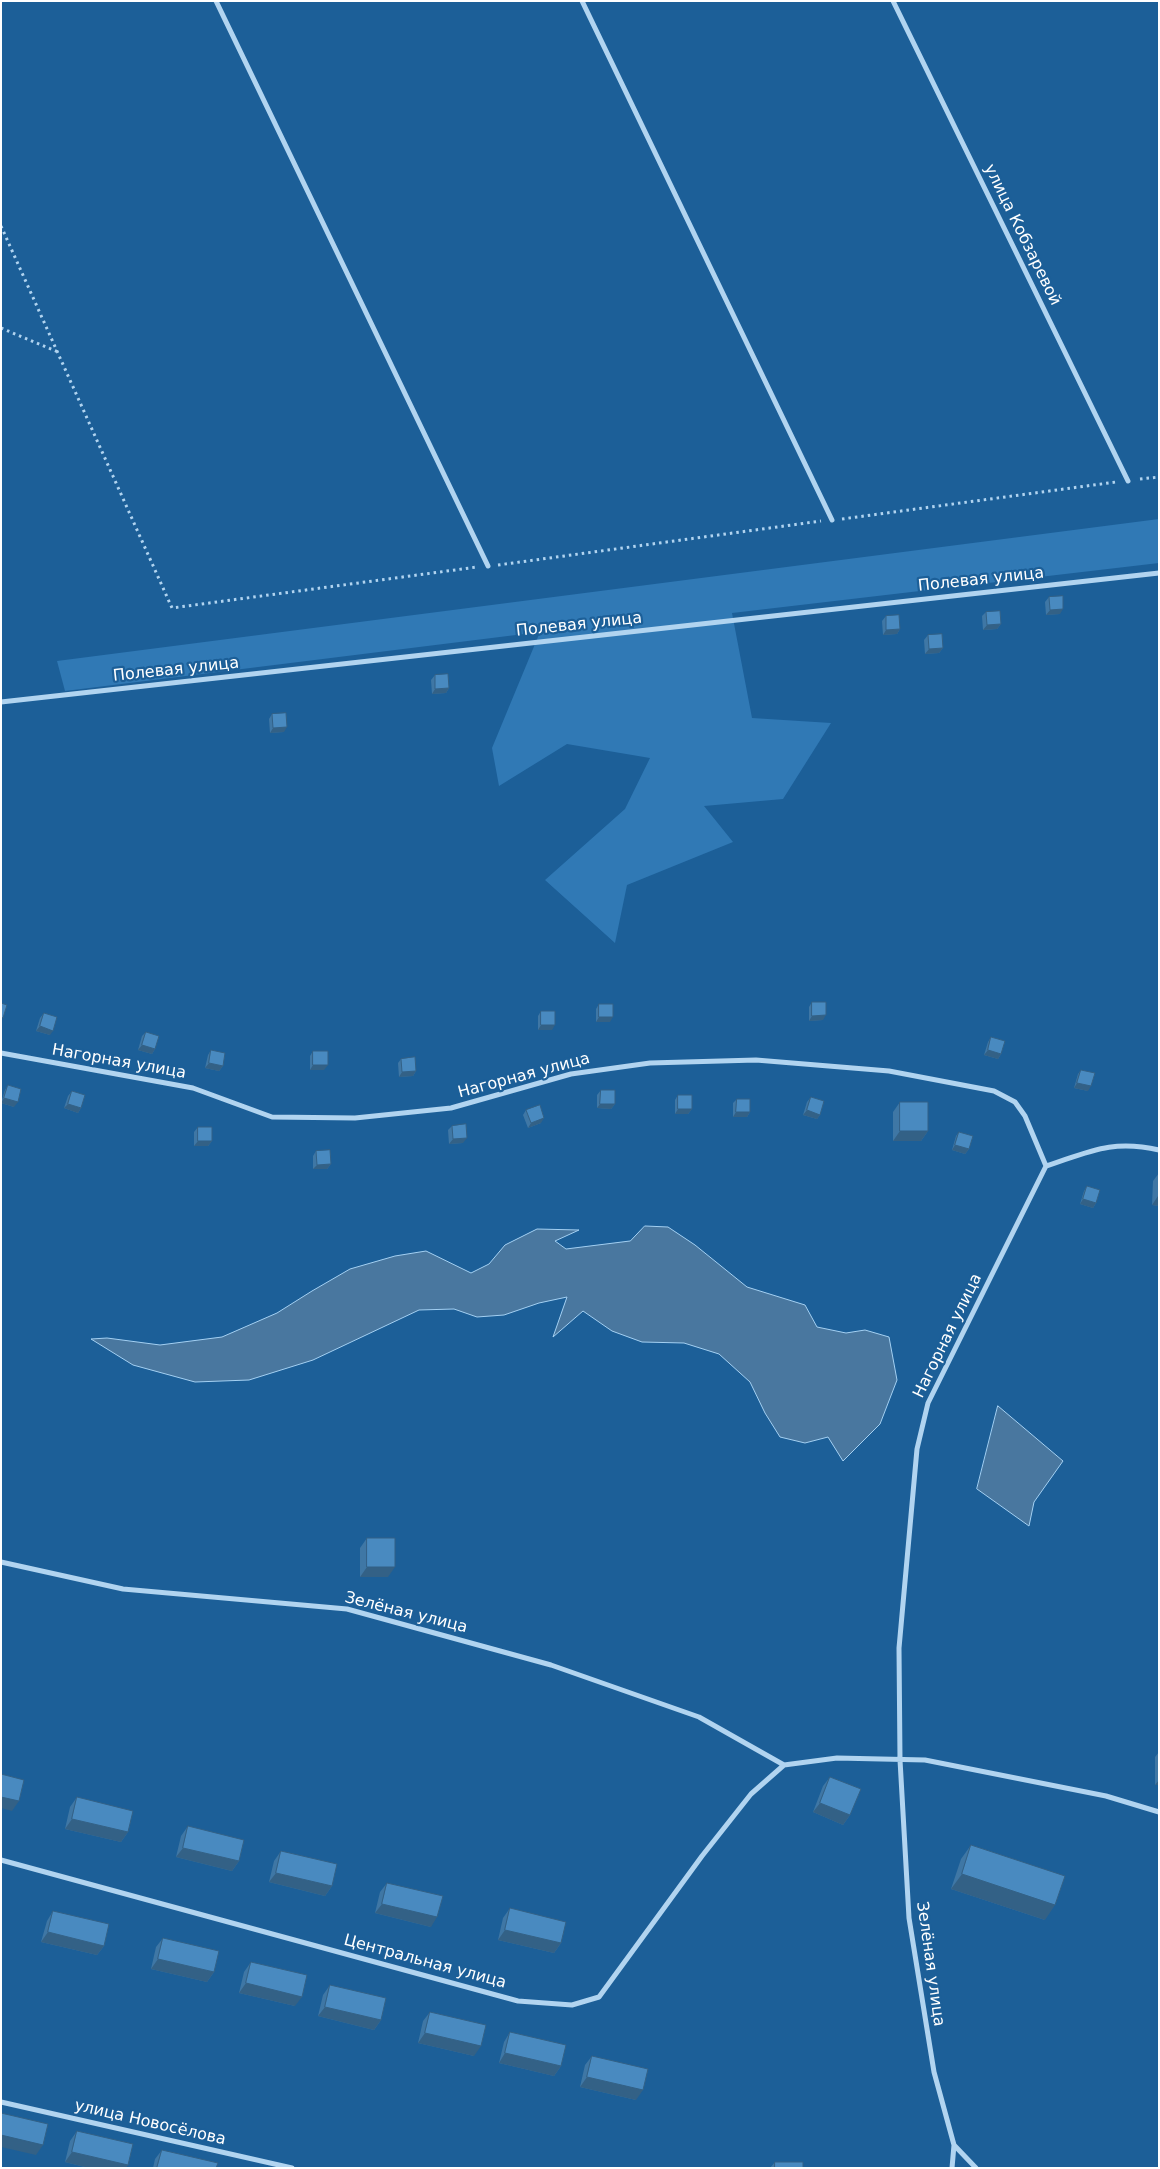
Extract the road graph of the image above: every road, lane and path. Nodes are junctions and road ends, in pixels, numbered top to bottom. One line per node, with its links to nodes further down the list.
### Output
1 (216, 1): 10 (street)
2 (582, 1): 9 (street)
3 (894, 1): 8 (street, улица Кобзаревой)
4 (1, 226): 6 (path)
5 (1, 328): 6 (path)
6 (58, 352): 10 (path)
7 (1159, 477): 8 (path)
8 (1128, 481): 9 (path)
9 (832, 520): 10 (path)
10 (488, 566)
11 (1159, 573): 12 (street, Полевая улица)
12 (1, 702)
13 (1, 1053): 15 (street, Нагорная улица)
14 (1159, 1150): 15 (street)
15 (1046, 1166): 17 (street, Нагорная улица)
16 (1, 1562): 18 (street, Зелёная улица)
17 (900, 1760): 18 (street); 19 (street); 22 (street, Зелёная улица)
18 (784, 1765): 20 (street, Центральная улица)
19 (1159, 1812)
20 (1, 1860)
21 (1, 2102): 23 (street, улица Новосёлова)
22 (954, 2145): 24 (street, Зелёная улица); 25 (street)
23 (292, 2168)
24 (952, 2168)
25 (976, 2168)

